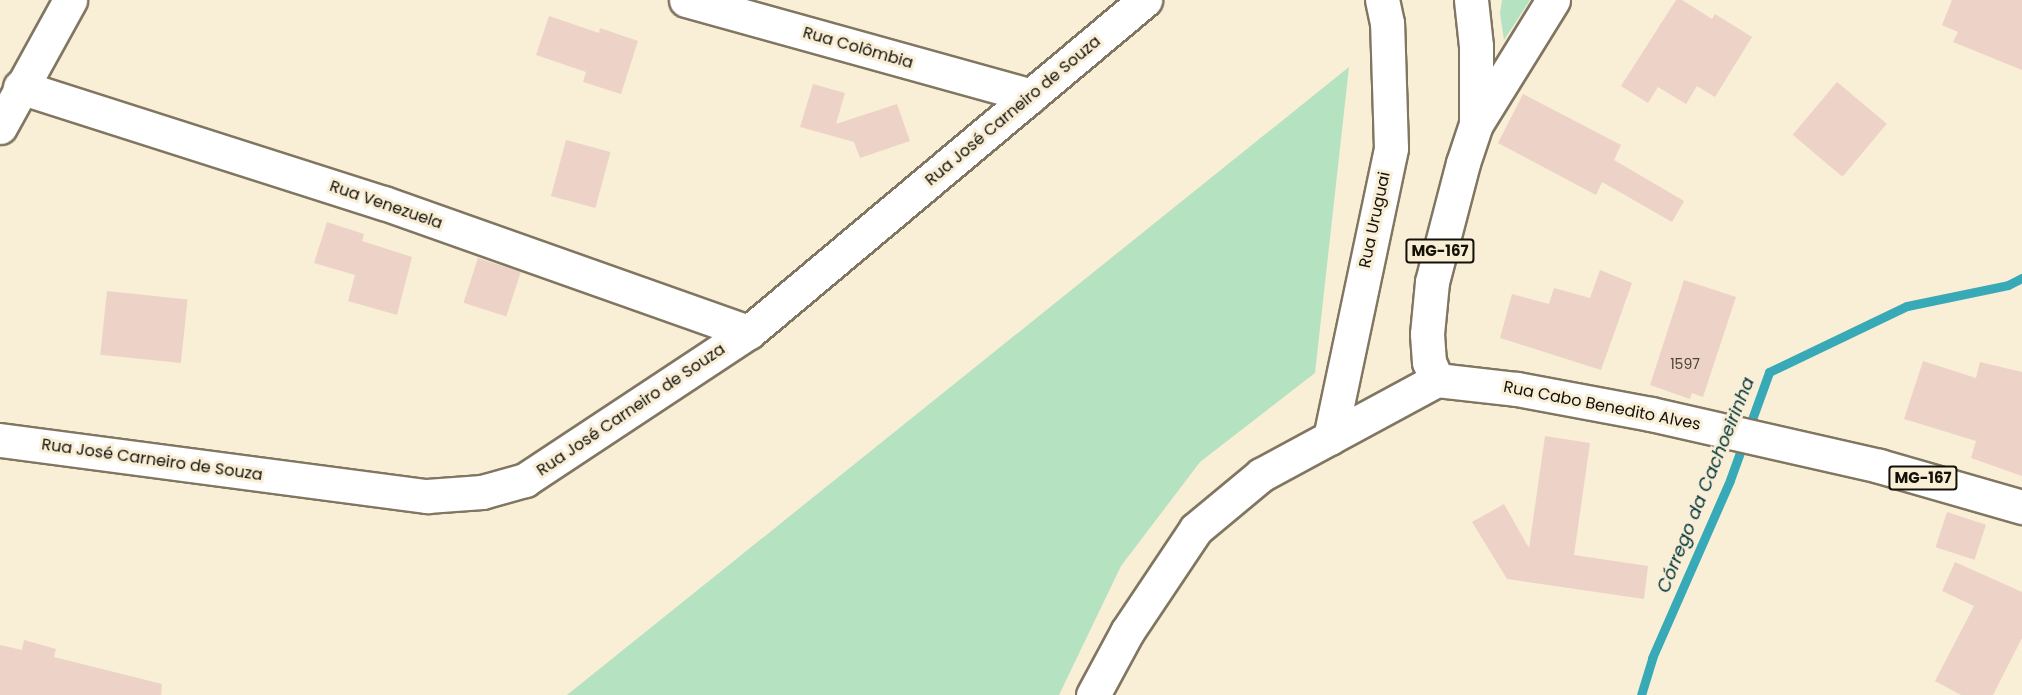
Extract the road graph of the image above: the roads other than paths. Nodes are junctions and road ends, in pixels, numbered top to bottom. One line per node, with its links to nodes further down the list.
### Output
1 (70, 0): 7 (street)
2 (686, 0): 8 (street, Rua Colômbia)
3 (1144, 0): 8 (street, Rua José Carneiro de Souza)
4 (1382, 0): 13 (street, Rua Uruguai)
5 (1471, 0): 9 (street)
6 (1553, 0): 9 (street, MG-167)
7 (20, 87): 10 (street); 11 (street, Rua Venezuela)
8 (1030, 96): 11 (street, Rua José Carneiro de Souza)
9 (1476, 124): 12 (street, MG-167)
10 (0, 127)
11 (749, 332): 14 (street, Rua José Carneiro de Souza)
12 (1437, 380): 13 (street); 15 (street, Rua Cabo Benedito Alves / MG-167)
13 (1330, 438): 16 (street)
14 (0, 440)
15 (2022, 507)
16 (1093, 695)

